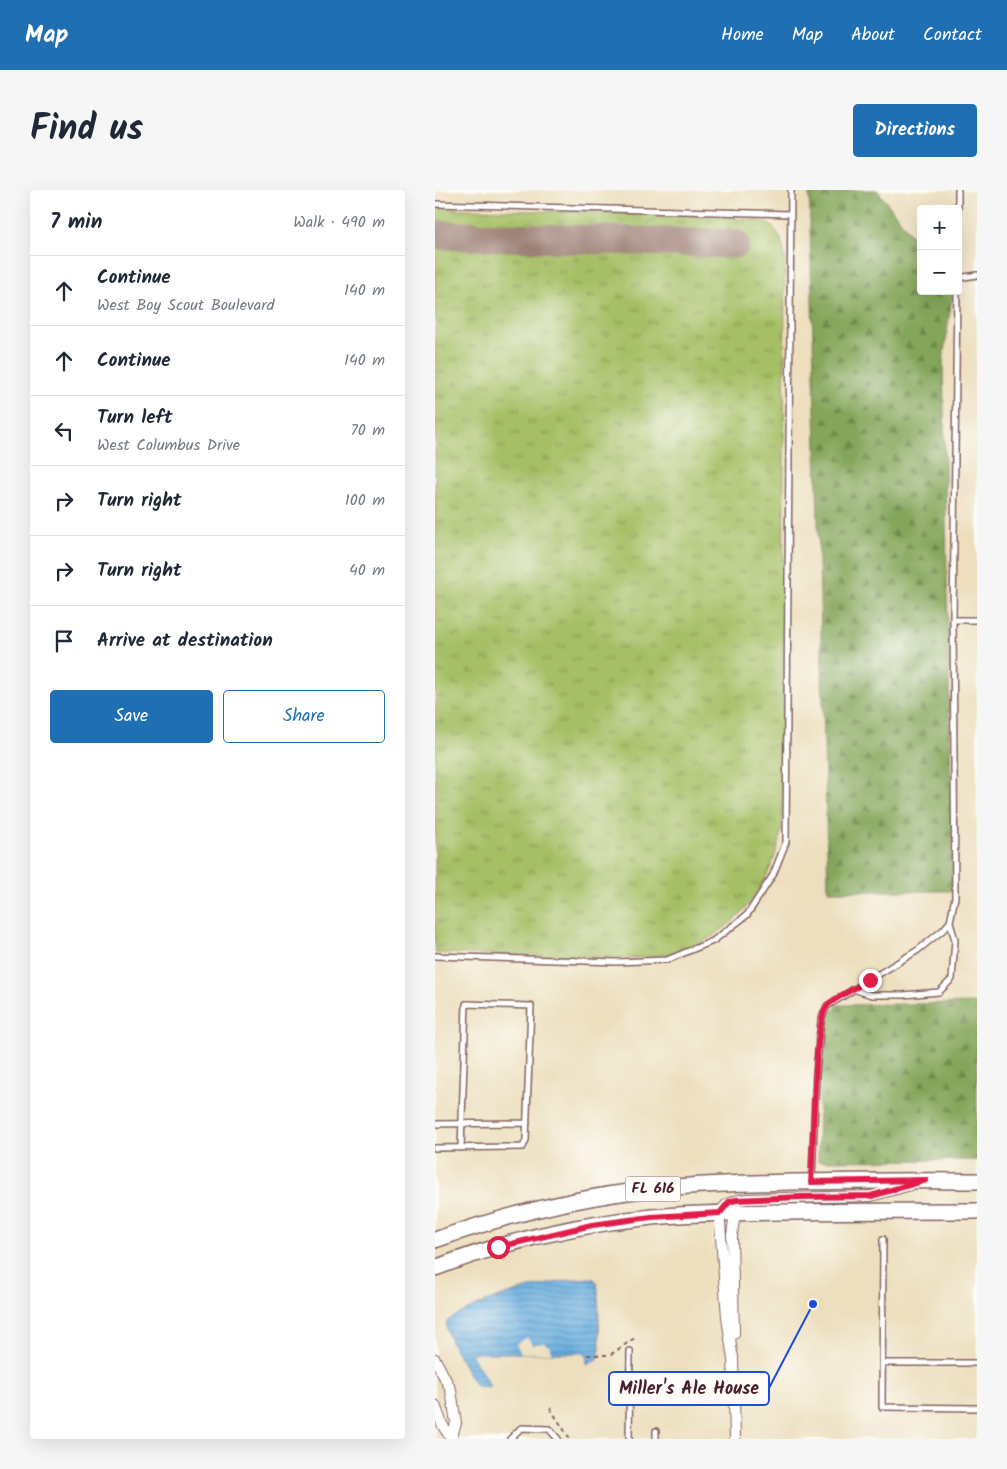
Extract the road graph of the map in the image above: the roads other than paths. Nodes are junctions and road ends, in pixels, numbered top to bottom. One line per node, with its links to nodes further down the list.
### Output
1 (791, 190): 5 (lane)
2 (958, 190): 4 (lane)
3 (435, 204): 5 (lane)
4 (958, 205)
5 (791, 214): 12 (lane)
6 (977, 275): 7 (lane)
7 (962, 277)
8 (957, 295): 9 (lane)
9 (953, 620): 10 (lane); 11 (lane)
10 (977, 620)
11 (950, 922): 13 (lane); 13 (lane)
12 (435, 956)
13 (853, 989): 21 (lane)
14 (436, 1122): 15 (lane)
15 (462, 1123): 16 (lane); 16 (lane); 18 (lane)
16 (527, 1123): 18 (lane)
17 (435, 1148): 18 (lane)
18 (461, 1148)
19 (926, 1180): 20 (main road, FL 616); 21 (main road, FL 616); 23 (street)
20 (977, 1181)
21 (811, 1182): 25 (main road, FL 616)
22 (977, 1211): 23 (main road, FL 616)
23 (728, 1213): 26 (main road, FL 616); 29 (street); 29 (street)
24 (883, 1239): 30 (lane)
25 (435, 1240)
26 (435, 1268)
27 (630, 1351): 38 (lane)
28 (435, 1359): 35 (street)
29 (733, 1360): 40 (street)
30 (883, 1363): 31 (lane); 33 (lane)
31 (977, 1363)
32 (435, 1405): 35 (street)
33 (977, 1408)
34 (656, 1431): 39 (lane)
35 (451, 1439)
36 (510, 1439): 37 (lane)
37 (558, 1439)
38 (629, 1439)
39 (656, 1439)
40 (735, 1439)

